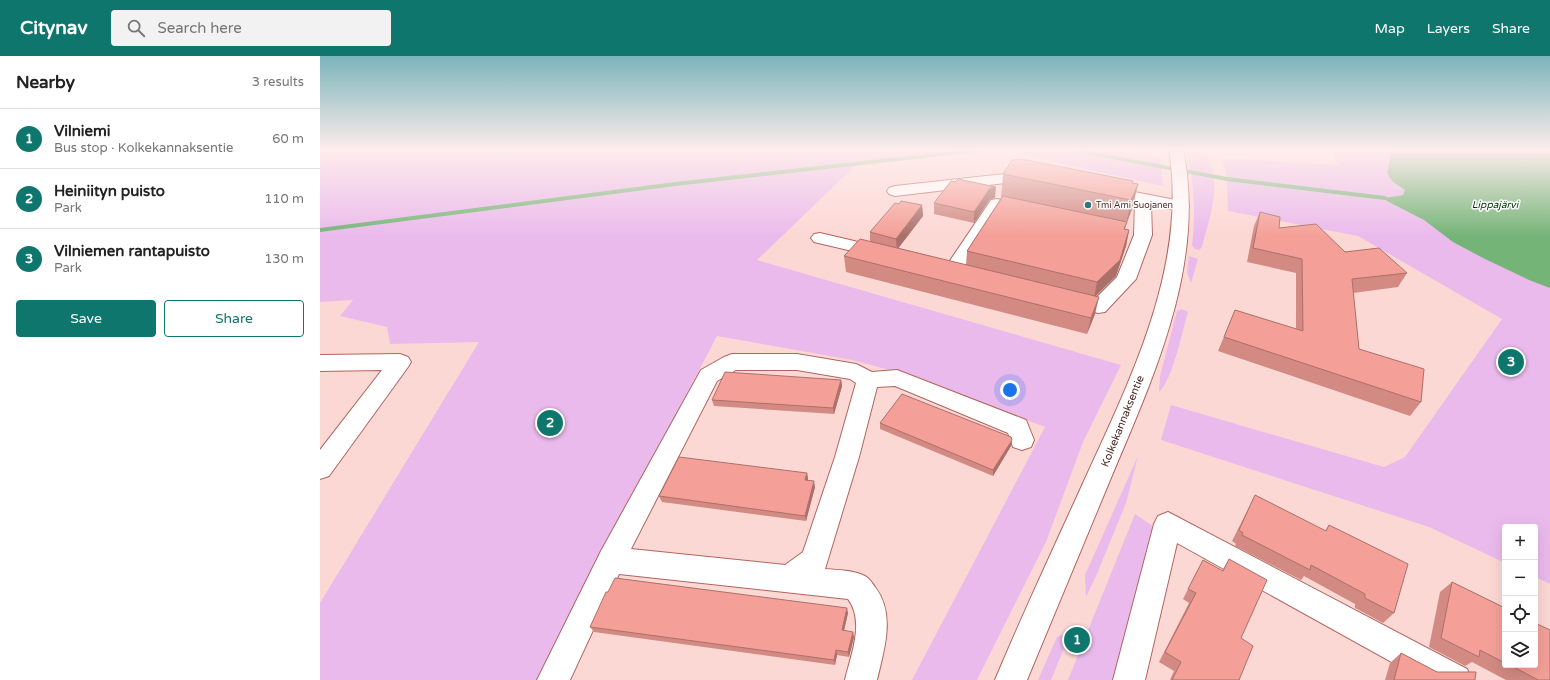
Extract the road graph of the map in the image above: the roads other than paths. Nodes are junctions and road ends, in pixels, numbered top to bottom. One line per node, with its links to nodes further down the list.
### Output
1 (1002, 178): 3 (main road)
2 (1181, 178): 6 (main road, Kolkekannaksentie)
3 (895, 191)
4 (1112, 193): 5 (main road)
5 (1143, 199): 6 (main road); 11 (main road)
6 (1181, 206): 20 (main road, Kolkekannaksentie)
7 (1043, 214): 10 (main road)
8 (820, 238): 9 (main road)
9 (898, 257)
10 (952, 271)
11 (1052, 296)
12 (320, 363): 15 (main road)
13 (868, 380): 14 (main road); 16 (main road); 17 (main road)
14 (1022, 440)
15 (320, 469)
16 (611, 560): 17 (main road); 18 (main road)
17 (789, 579): 19 (main road)
18 (553, 680)
19 (861, 680)
20 (1011, 680)
21 (1129, 680): 22 (main road)
22 (1456, 680)

